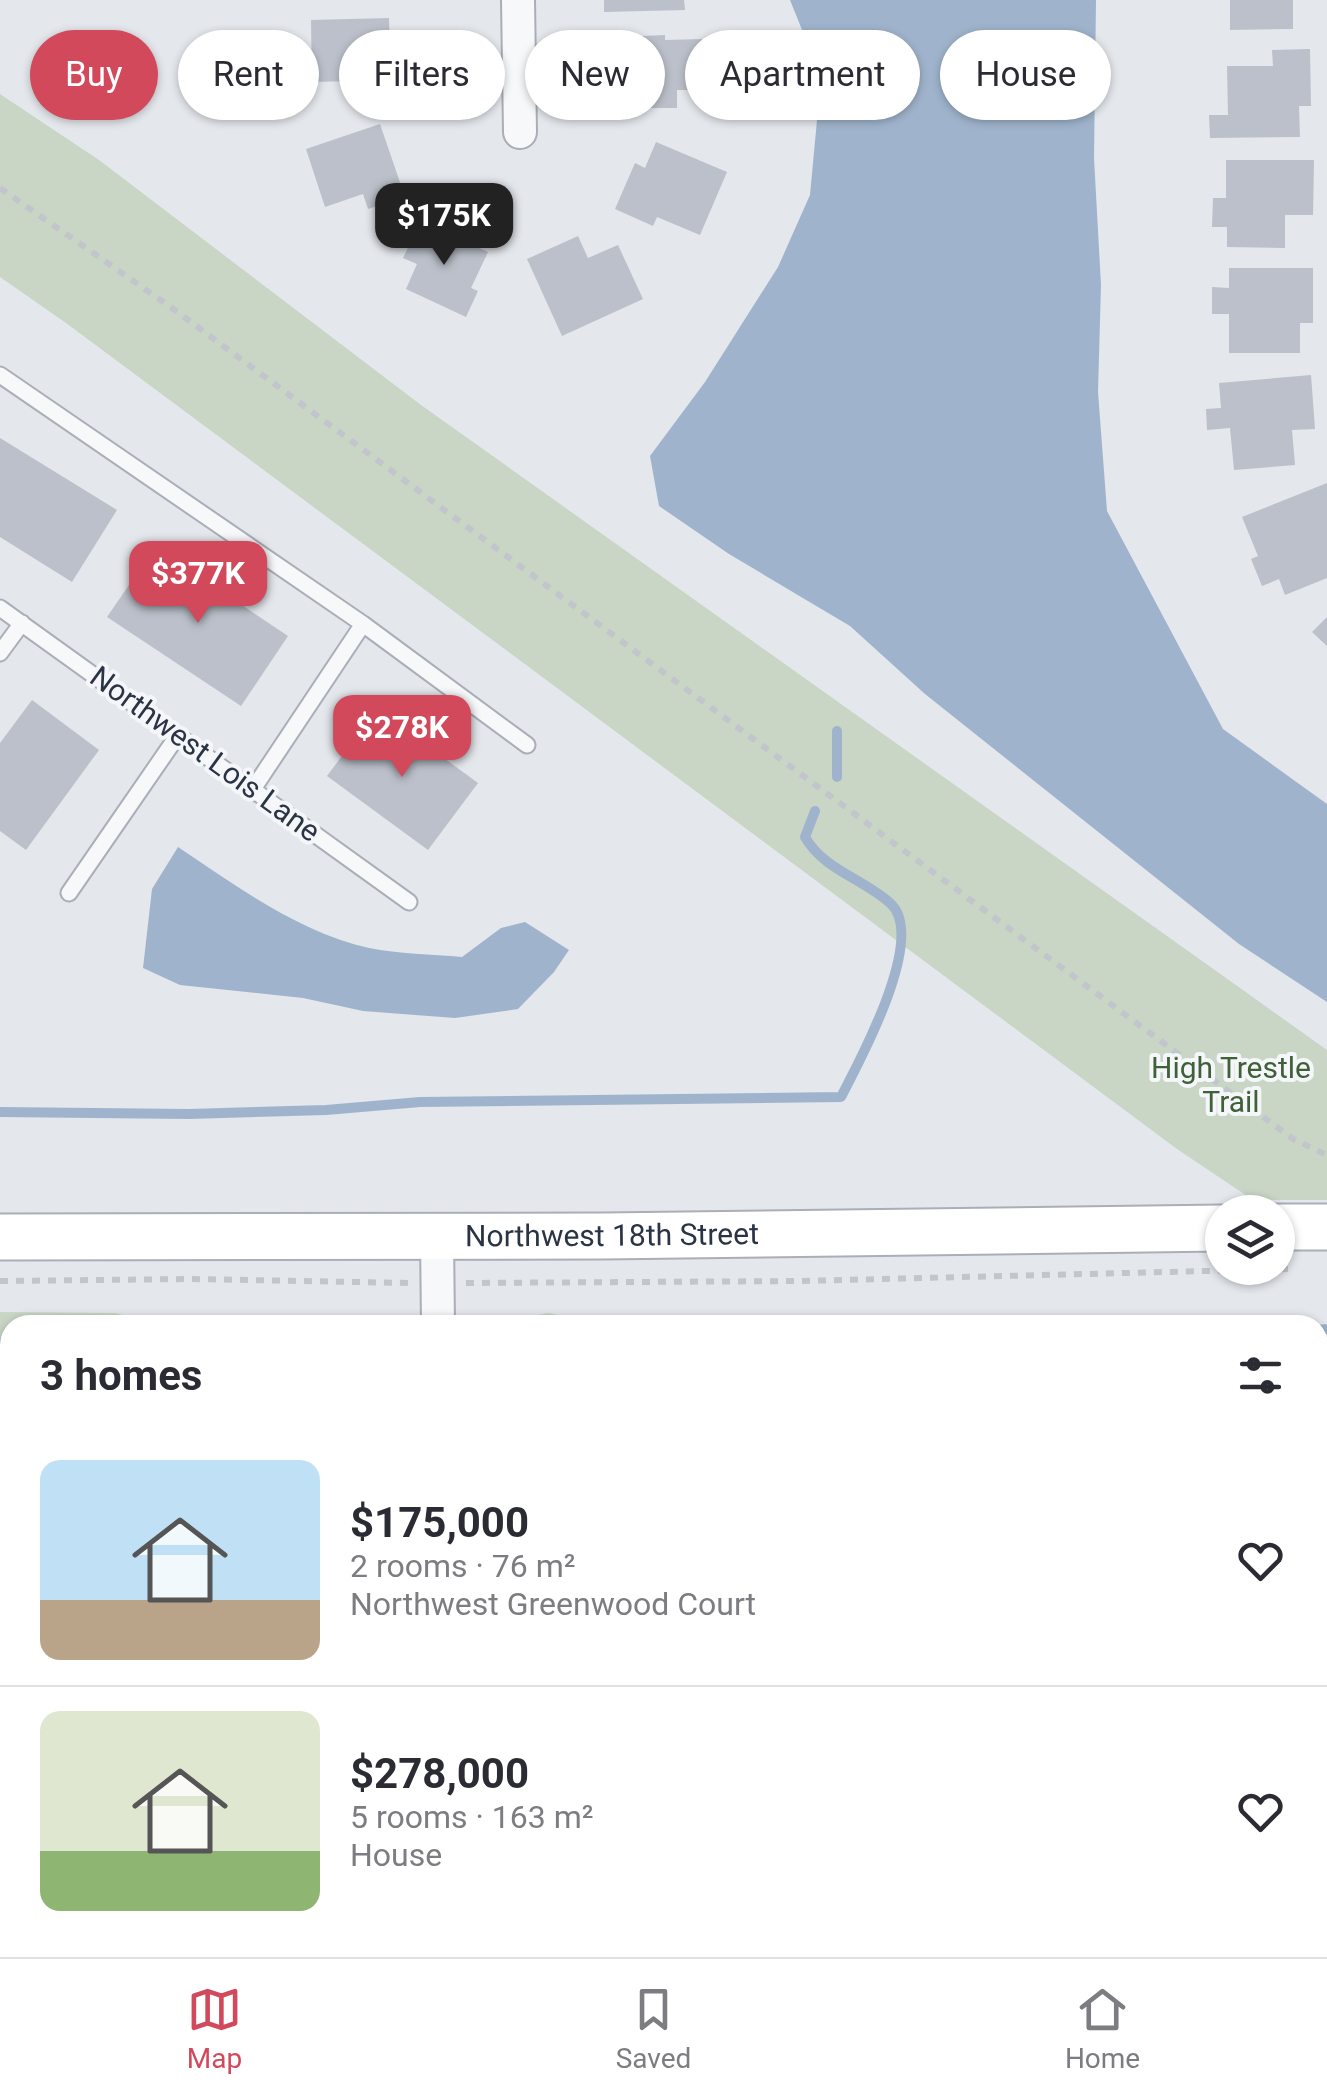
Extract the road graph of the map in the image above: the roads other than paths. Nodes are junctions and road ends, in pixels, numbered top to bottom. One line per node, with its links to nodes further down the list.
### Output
1 (518, 0): 2 (street)
2 (520, 132)
3 (0, 375): 6 (lane)
4 (0, 608): 5 (lane, Northwest Lois Lane)
5 (22, 623): 7 (lane); 8 (lane, Northwest Lois Lane)
6 (362, 624): 9 (lane); 10 (lane)
7 (0, 653)
8 (178, 735): 10 (lane, Northwest Lois Lane); 11 (lane)
9 (527, 744)
10 (253, 790): 12 (lane, Northwest Lois Lane)
11 (70, 893)
12 (409, 902)
13 (1327, 1226): 14 (main road)
14 (1295, 1227)
15 (1205, 1228): 16 (main road, Northwest 18th Street)
16 (438, 1236): 17 (main road, Northwest 18th Street); 18 (street)
17 (0, 1238)
18 (438, 1315)

